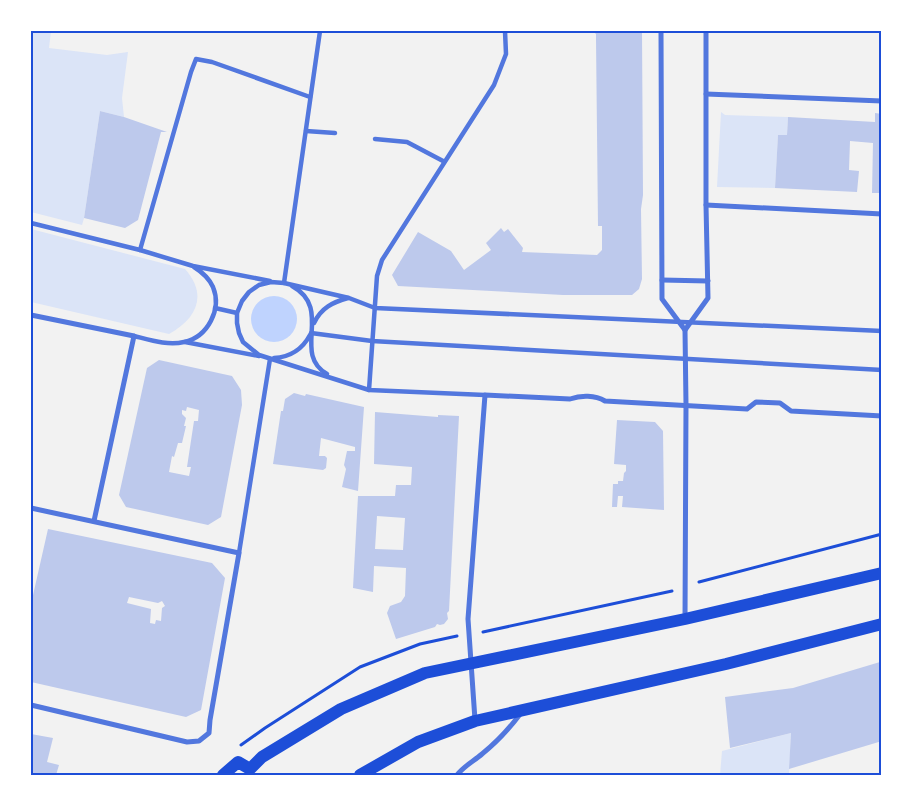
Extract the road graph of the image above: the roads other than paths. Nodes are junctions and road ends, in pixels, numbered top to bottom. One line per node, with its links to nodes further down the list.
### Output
1 (320, 31): 6 (street)
2 (505, 31): 11 (street)
3 (661, 31): 17 (street)
4 (706, 31): 5 (street)
5 (706, 94): 7 (street); 12 (street)
6 (310, 97): 8 (street); 15 (street)
7 (882, 101)
8 (306, 131): 9 (street); 19 (street)
9 (336, 133)
10 (375, 139): 11 (street)
11 (443, 161): 22 (street)
12 (706, 205): 13 (street); 18 (street)
13 (882, 214)
14 (31, 223): 15 (street)
15 (140, 250): 16 (street)
16 (193, 266): 19 (street); 21 (street)
17 (662, 280): 18 (street); 25 (street)
18 (708, 281): 26 (street)
19 (284, 282): 20 (street); 23 (street); 29 (street)
20 (349, 298): 22 (street); 29 (street)
21 (215, 308): 23 (street); 32 (street)
22 (375, 308): 25 (street); 31 (street)
23 (237, 313): 33 (street)
24 (31, 315): 30 (street)
25 (678, 321): 26 (street); 27 (street)
26 (691, 322): 27 (street); 28 (street)
27 (685, 330): 34 (street)
28 (882, 331)
29 (311, 333): 31 (street); 33 (street); 36 (street)
30 (134, 336): 32 (street); 42 (street)
31 (372, 341): 34 (street); 37 (street)
32 (185, 342): 33 (street)
33 (270, 358): 36 (street); 43 (street)
34 (685, 358): 35 (street); 39 (street)
35 (882, 370)
36 (336, 379): 37 (street)
37 (369, 390): 38 (street)
38 (485, 395): 39 (street); 47 (street)
39 (686, 405): 40 (street); 45 (street)
40 (882, 416)
41 (31, 508): 42 (street)
42 (94, 520): 43 (street)
43 (239, 553): 48 (street)
44 (882, 573): 45 (main road)
45 (685, 619): 47 (main road)
46 (882, 624): 49 (main road)
47 (470, 664): 50 (street); 51 (main road)
48 (31, 705)
49 (524, 708): 50 (main road); 53 (street)
50 (475, 720): 52 (main road)
51 (223, 775)
52 (360, 775)
53 (457, 775)

